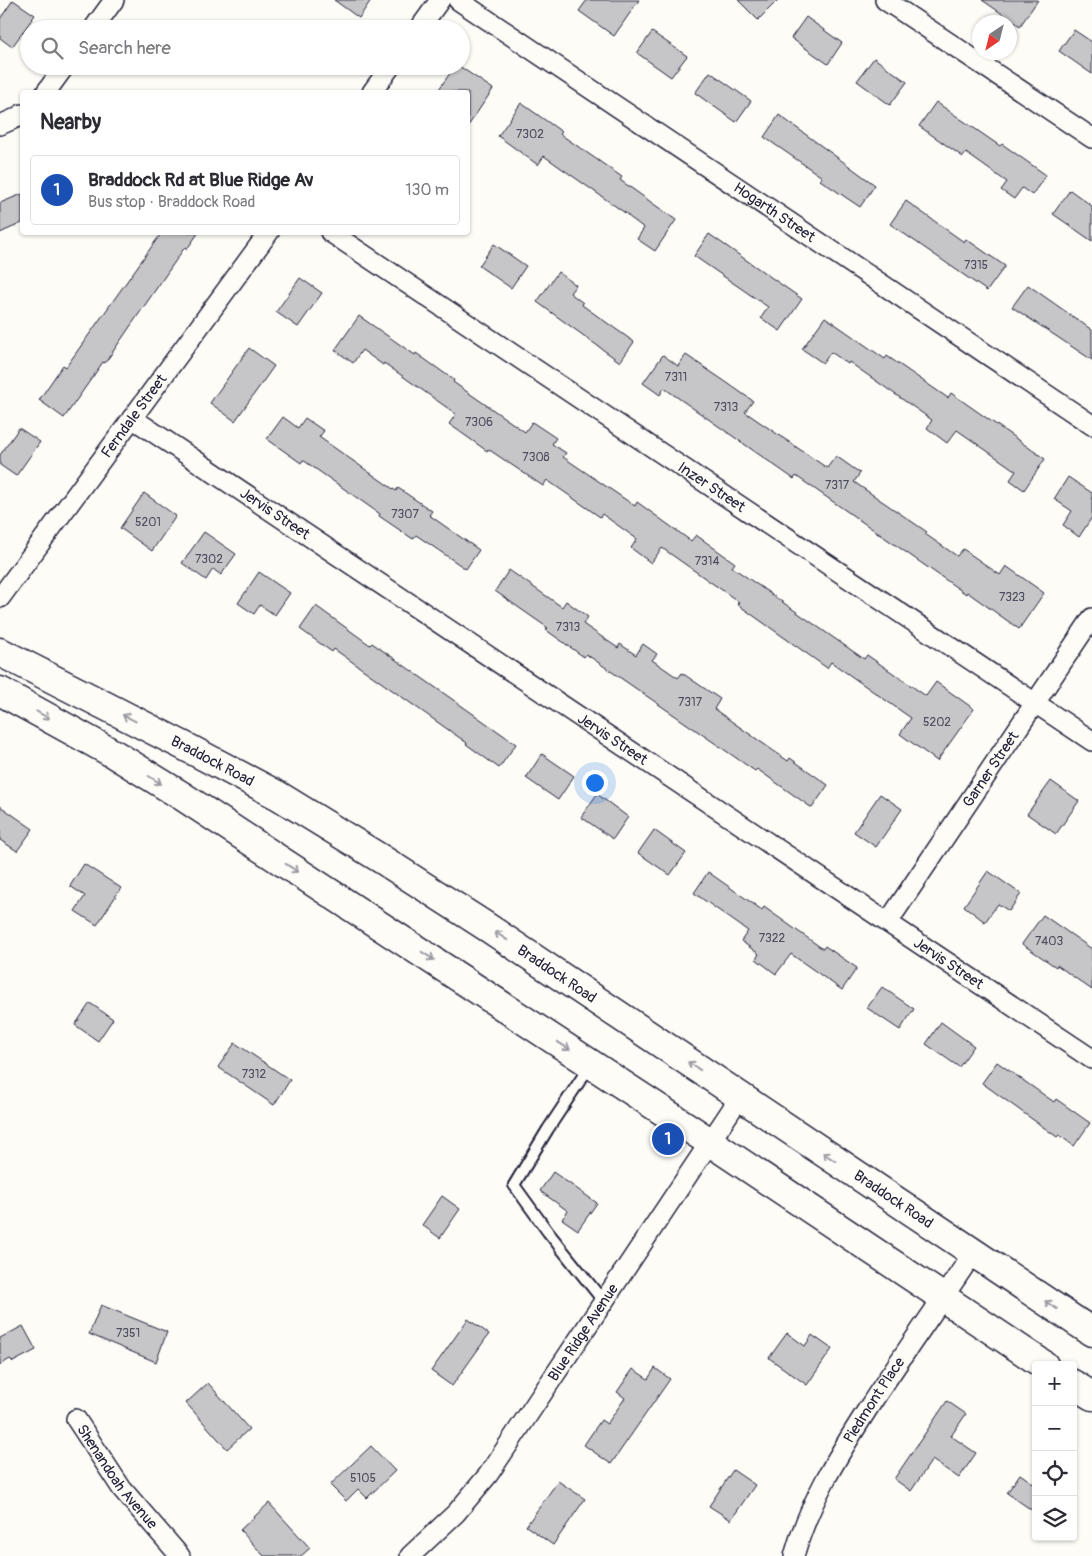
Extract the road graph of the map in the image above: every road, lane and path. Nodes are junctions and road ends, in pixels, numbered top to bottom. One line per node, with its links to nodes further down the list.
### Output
1 (114, 0): 5 (street)
2 (440, 0): 6 (street)
3 (458, 0): 17 (street, Hogarth Street)
4 (885, 0): 13 (street)
5 (100, 20)
6 (425, 20)
7 (58, 75): 9 (street)
8 (384, 75): 10 (street)
9 (47, 90)
10 (373, 90)
11 (20, 115): 12 (street)
12 (0, 125)
13 (1092, 138)
14 (267, 235): 16 (street, Ferndale Street)
15 (334, 235): 22 (street, Inzer Street)
16 (132, 418): 18 (street, Ferndale Street); 24 (street, Jervis Street)
17 (1092, 425)
18 (0, 598)
19 (1092, 618): 22 (street, Garner Street)
20 (0, 652): 27 (main road, Braddock Road, one-way to 20)
21 (0, 691): 26 (main road, one-way to 26)
22 (1035, 703): 23 (street, Inzer Street); 24 (street, Garner Street)
23 (1092, 741)
24 (888, 922): 25 (street, Jervis Street)
25 (1092, 1059)
26 (592, 1064): 28 (main road); 31 (lane)
27 (740, 1097): 28 (street, Blue Ridge Avenue); 29 (main road, Braddock Road, one-way to 27)
28 (710, 1142): 30 (main road); 31 (street, Blue Ridge Avenue)
29 (973, 1253): 30 (street, Piedmont Place); 32 (main road, Braddock Road, one-way to 29)
30 (943, 1298): 33 (main road); 39 (street, Piedmont Place)
31 (604, 1302): 38 (street, Blue Ridge Avenue)
32 (1092, 1332)
33 (1038, 1361)
34 (1077, 1387): 35 (main road)
35 (1092, 1396)
36 (76, 1420): 37 (street, Shenandoah Avenue)
37 (180, 1556)
38 (410, 1556)
39 (794, 1556)

